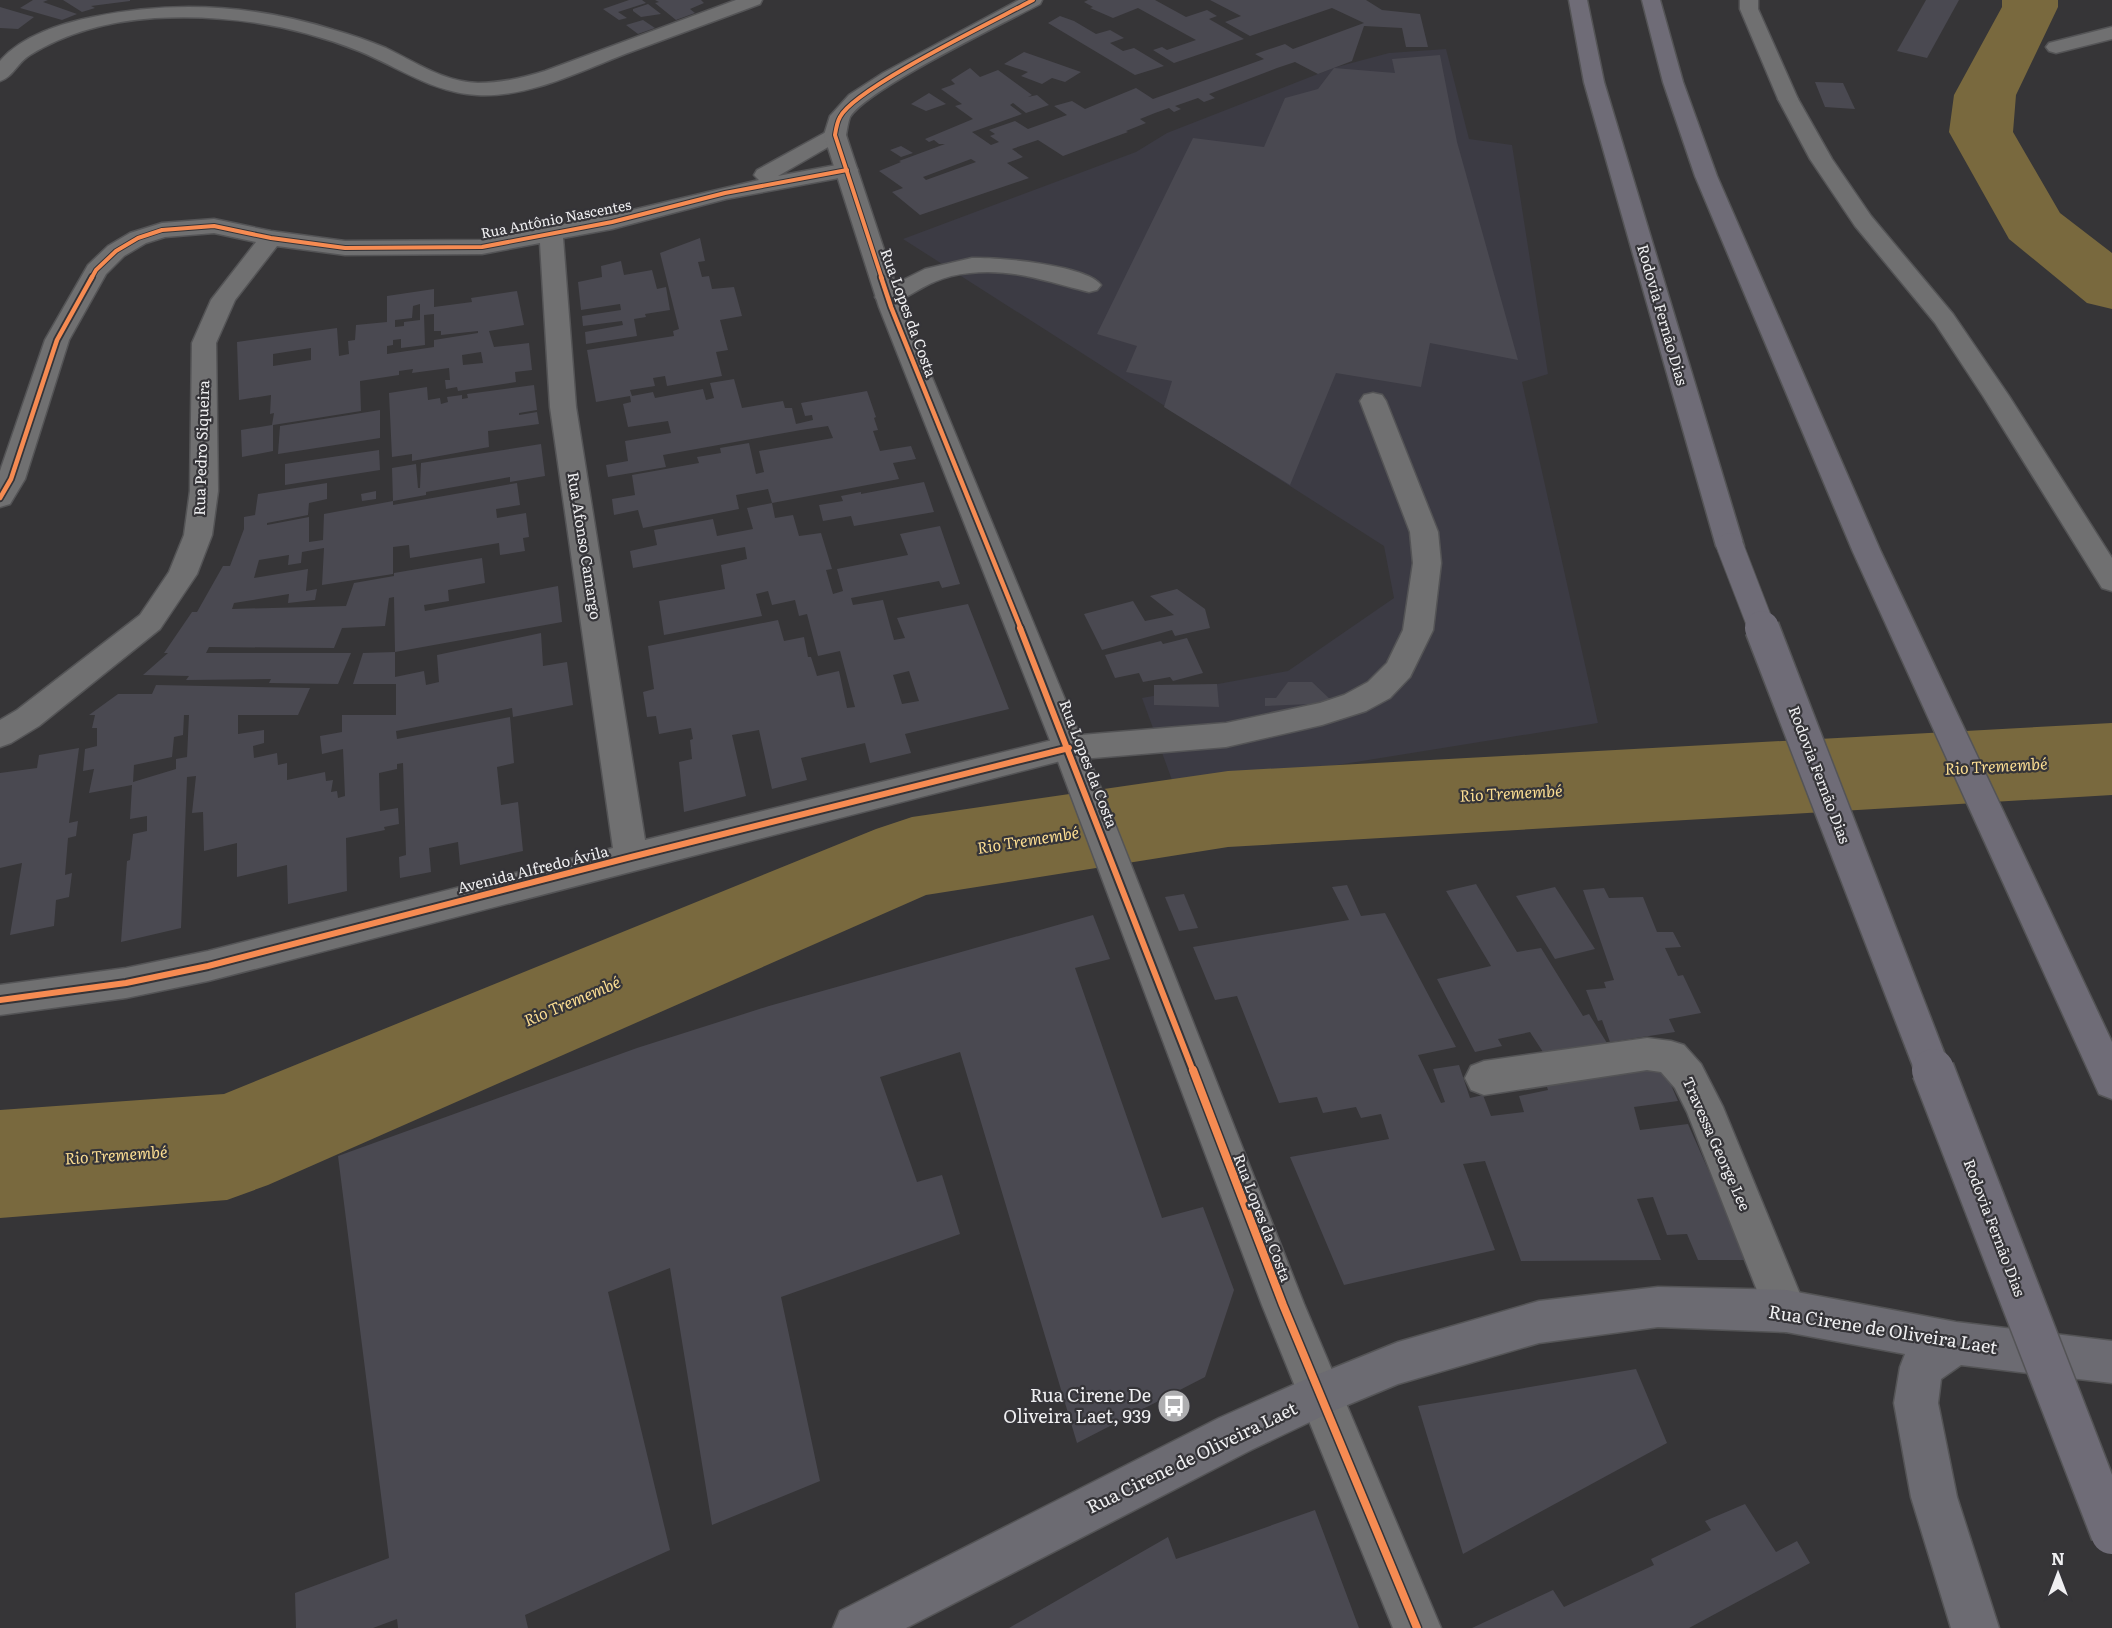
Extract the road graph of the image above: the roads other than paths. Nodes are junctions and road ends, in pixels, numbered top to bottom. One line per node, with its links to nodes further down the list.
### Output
1 (753, 0): 6 (street)
2 (1033, 0): 11 (street)
3 (1578, 0): 31 (highway, Rodovia Fernão Dias, bridge)
4 (1651, 0): 26 (highway)
5 (1749, 0): 20 (street)
6 (206, 3): 9 (street)
7 (2112, 33): 8 (street)
8 (2056, 47)
9 (8, 59): 10 (street)
10 (0, 75)
11 (835, 135): 12 (street, Rua Lopes da Costa); 13 (street, Rua Antônio Nascentes)
12 (847, 170): 13 (street, Rua Antônio Nascentes); 17 (street, Rua Lopes da Costa)
13 (725, 193): 14 (street, Rua Antônio Nascentes)
14 (551, 234): 15 (street, Rua Antônio Nascentes); 23 (street, Rua Afonso Camargo)
15 (271, 238): 19 (street, Rua Antônio Nascentes); 21 (street, Rua Pedro Siqueira)
16 (1089, 285): 17 (street)
17 (887, 297): 22 (street, Rua Lopes da Costa)
18 (1373, 401): 22 (street, Avenida Alfredo Ávila)
19 (0, 498)
20 (2112, 581)
21 (0, 735)
22 (1069, 748): 23 (street, Avenida Alfredo Ávila); 30 (street, Rua Lopes da Costa)
23 (631, 857): 24 (street, Avenida Alfredo Ávila)
24 (0, 1000)
25 (1484, 1078): 27 (street, Travessa George Lee)
26 (2112, 1082)
27 (1786, 1311): 28 (main road, Rua Cirene de Oliveira Laet); 30 (main road, Rua Cirene de Oliveira Laet)
28 (1956, 1343): 29 (main road, Rua Cirene de Oliveira Laet); 34 (main road)
29 (2112, 1362)
30 (1319, 1395): 32 (main road, Rua Cirene de Oliveira Laet); 33 (street, Rua Lopes da Costa)
31 (2112, 1533)
32 (857, 1628)
33 (1417, 1628)
34 (1975, 1628)

